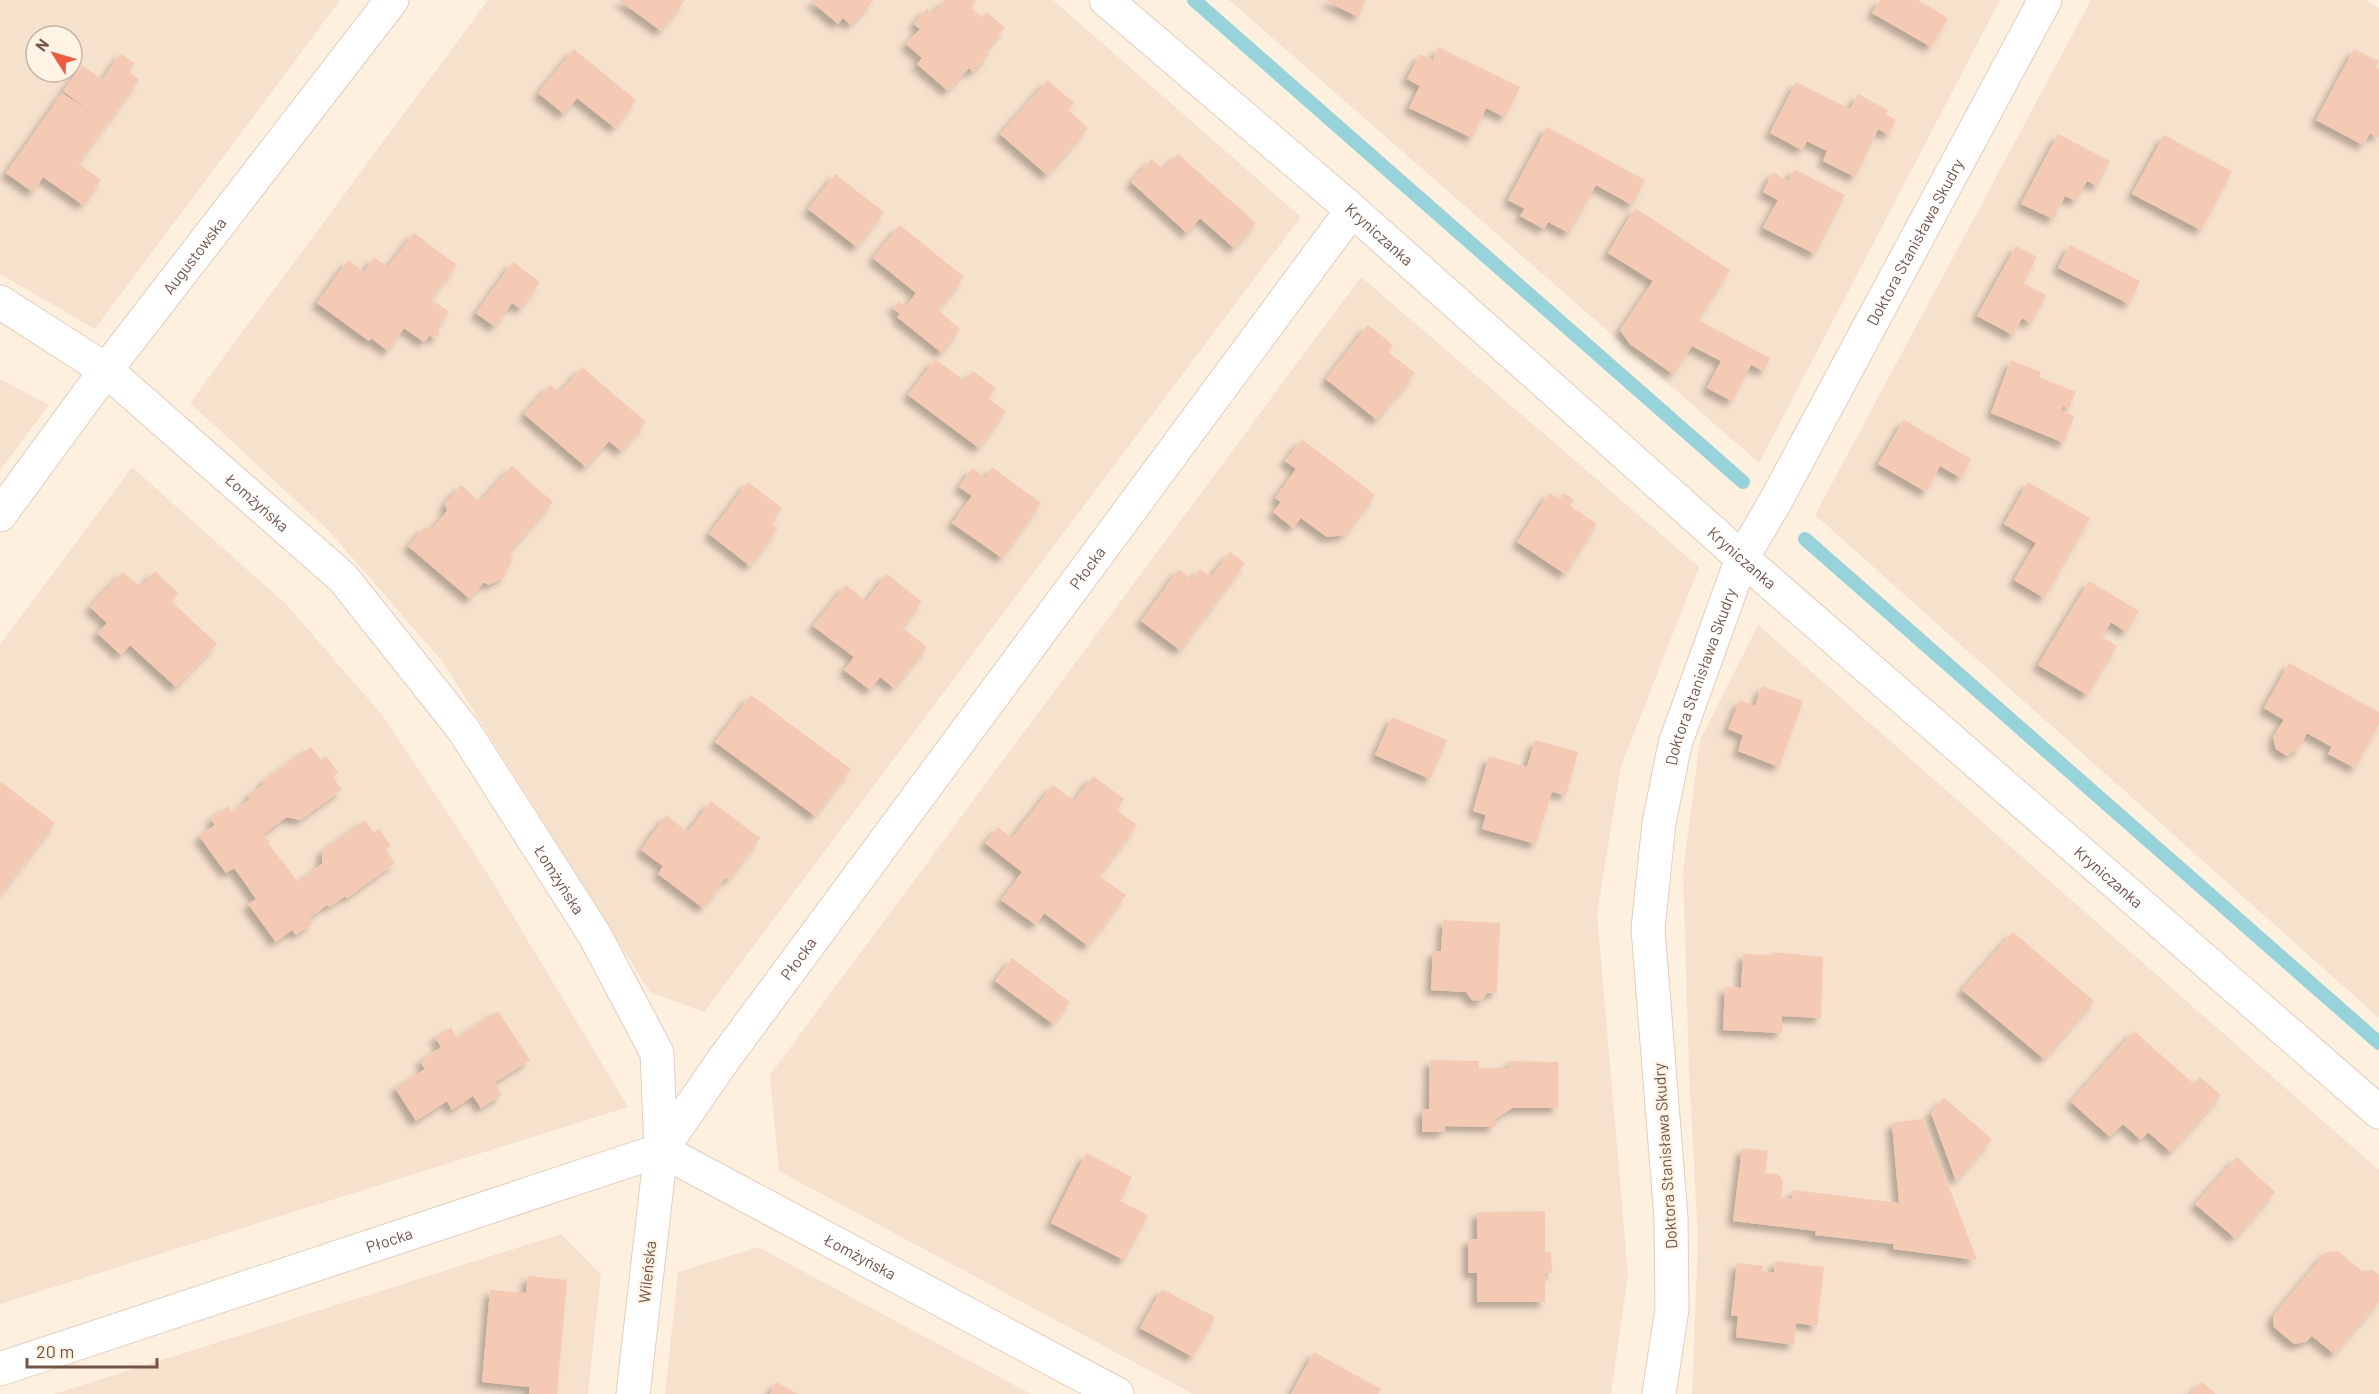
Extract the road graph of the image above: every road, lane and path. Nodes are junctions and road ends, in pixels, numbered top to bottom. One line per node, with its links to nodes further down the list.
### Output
1 (392, 0): 6 (street, Augustowska)
2 (1106, 0): 4 (street, Kryniczanka)
3 (2045, 0): 8 (street, Doktora Stanisława Skudry)
4 (1352, 210): 8 (street, Kryniczanka); 10 (street, Płocka)
5 (0, 302): 6 (street, Łomżyńska)
6 (106, 370): 7 (street, Augustowska); 10 (street, Łomżyńska)
7 (0, 514)
8 (1742, 558): 9 (street, Kryniczanka); 14 (street, Doktora Stanisława Skudry)
9 (2379, 1112)
10 (661, 1150): 11 (street, Płocka); 12 (street, Wileńska); 13 (street, Łomżyńska)
11 (0, 1369)
12 (633, 1394)
13 (1117, 1394)
14 (1659, 1394)

